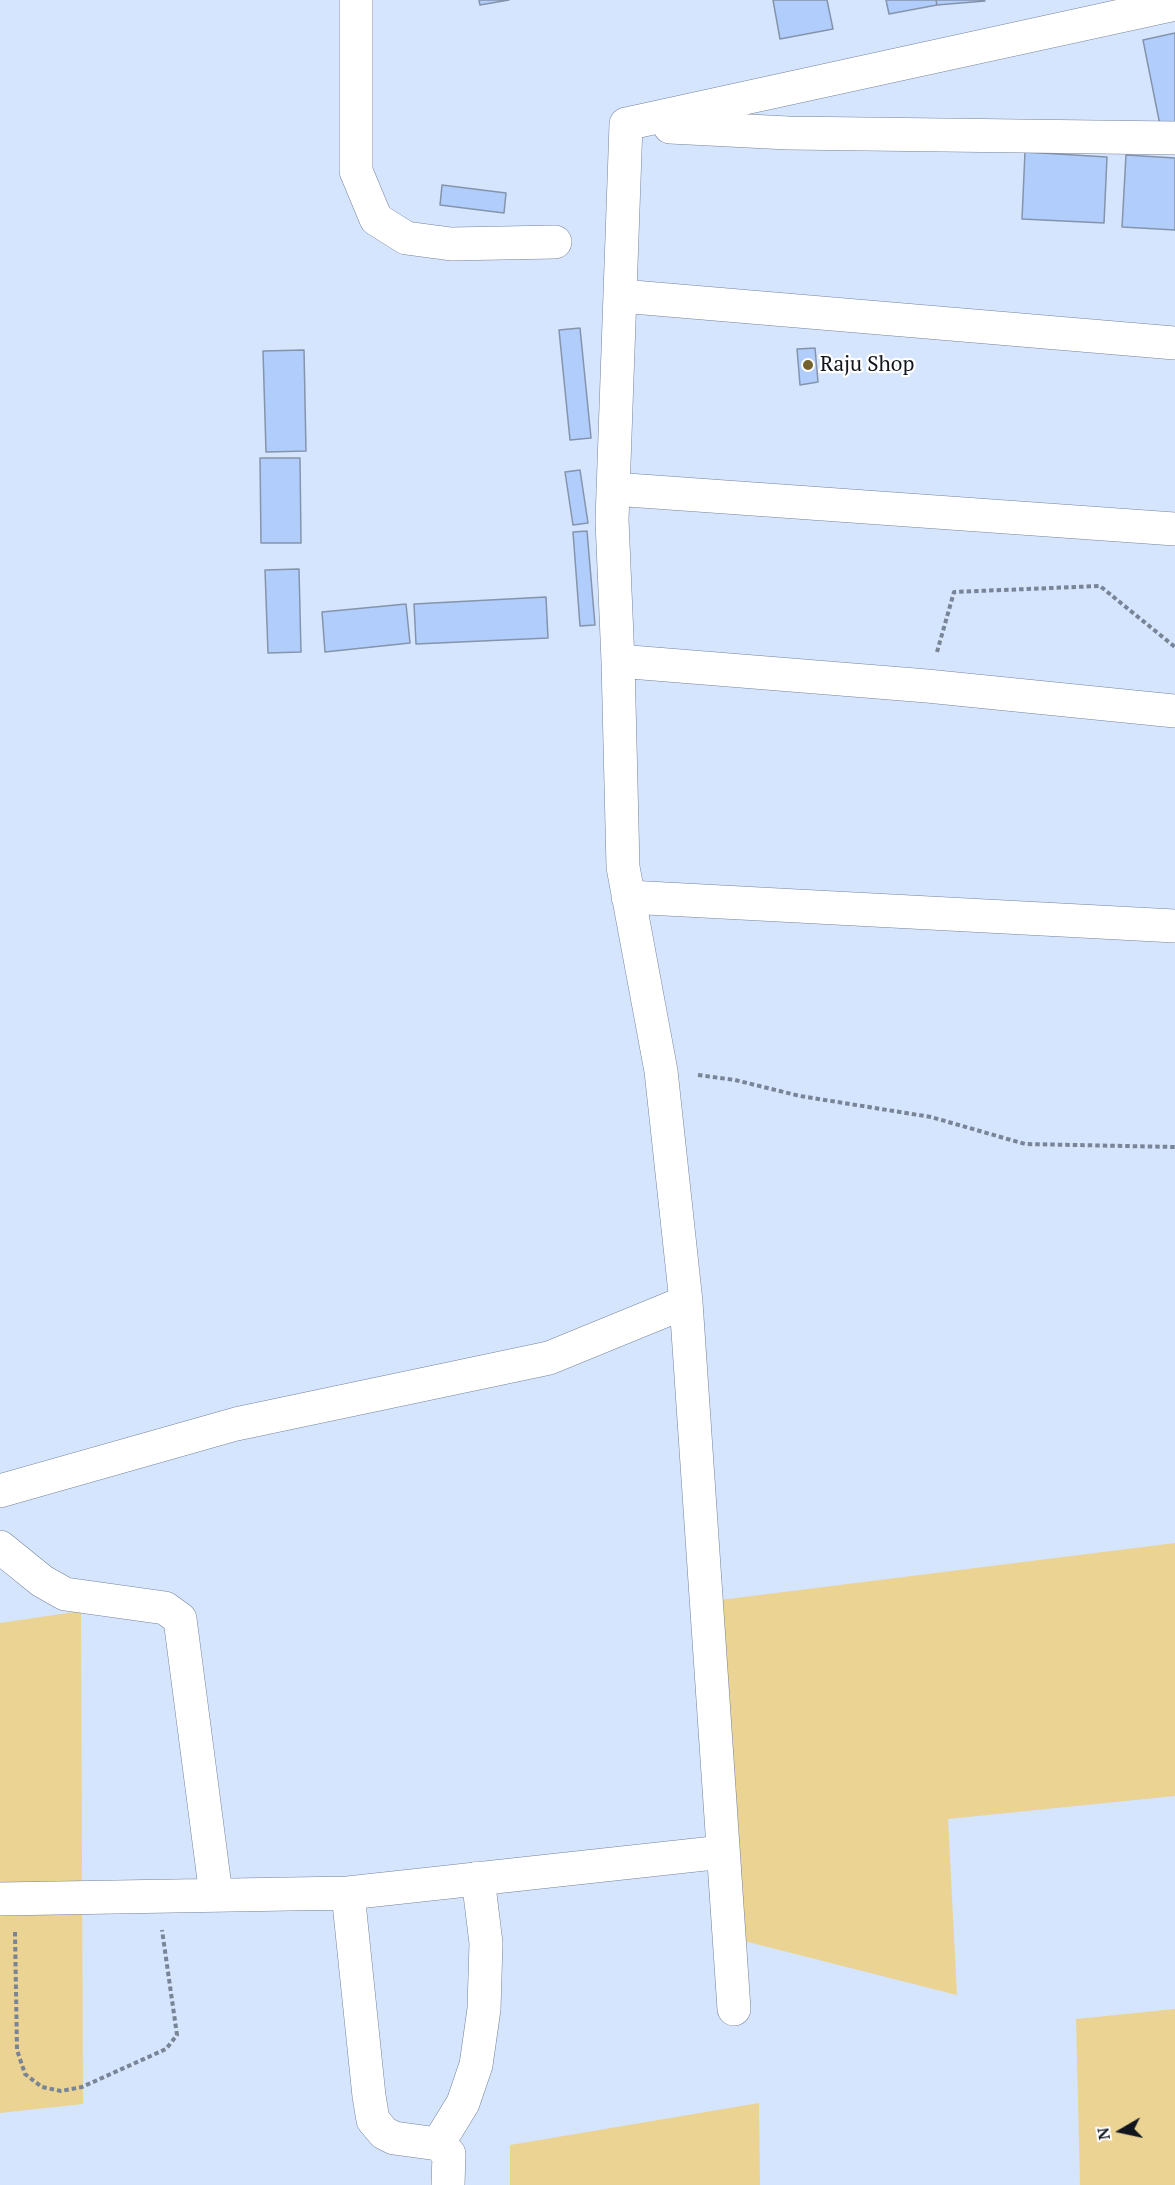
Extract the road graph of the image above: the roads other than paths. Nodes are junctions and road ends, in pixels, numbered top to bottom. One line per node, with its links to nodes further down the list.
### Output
1 (356, 0): 5 (street)
2 (1175, 4): 3 (street)
3 (626, 124): 4 (street); 6 (street)
4 (1175, 138)
5 (555, 242)
6 (621, 296): 7 (street); 8 (street)
7 (1175, 343)
8 (613, 489): 9 (street); 10 (street)
9 (1175, 530)
10 (618, 661): 11 (street); 12 (street)
11 (1175, 711)
12 (628, 897): 13 (street); 14 (street)
13 (1175, 926)
14 (686, 1302): 15 (street); 17 (street)
15 (0, 1491)
16 (0, 1547): 20 (street)
17 (723, 1852): 18 (street); 22 (street)
18 (478, 1878): 19 (street); 23 (street)
19 (348, 1893): 20 (street); 23 (street)
20 (216, 1895): 21 (street)
21 (7, 1899)
22 (734, 2008)
23 (438, 2144): 24 (street)
24 (448, 2185)

